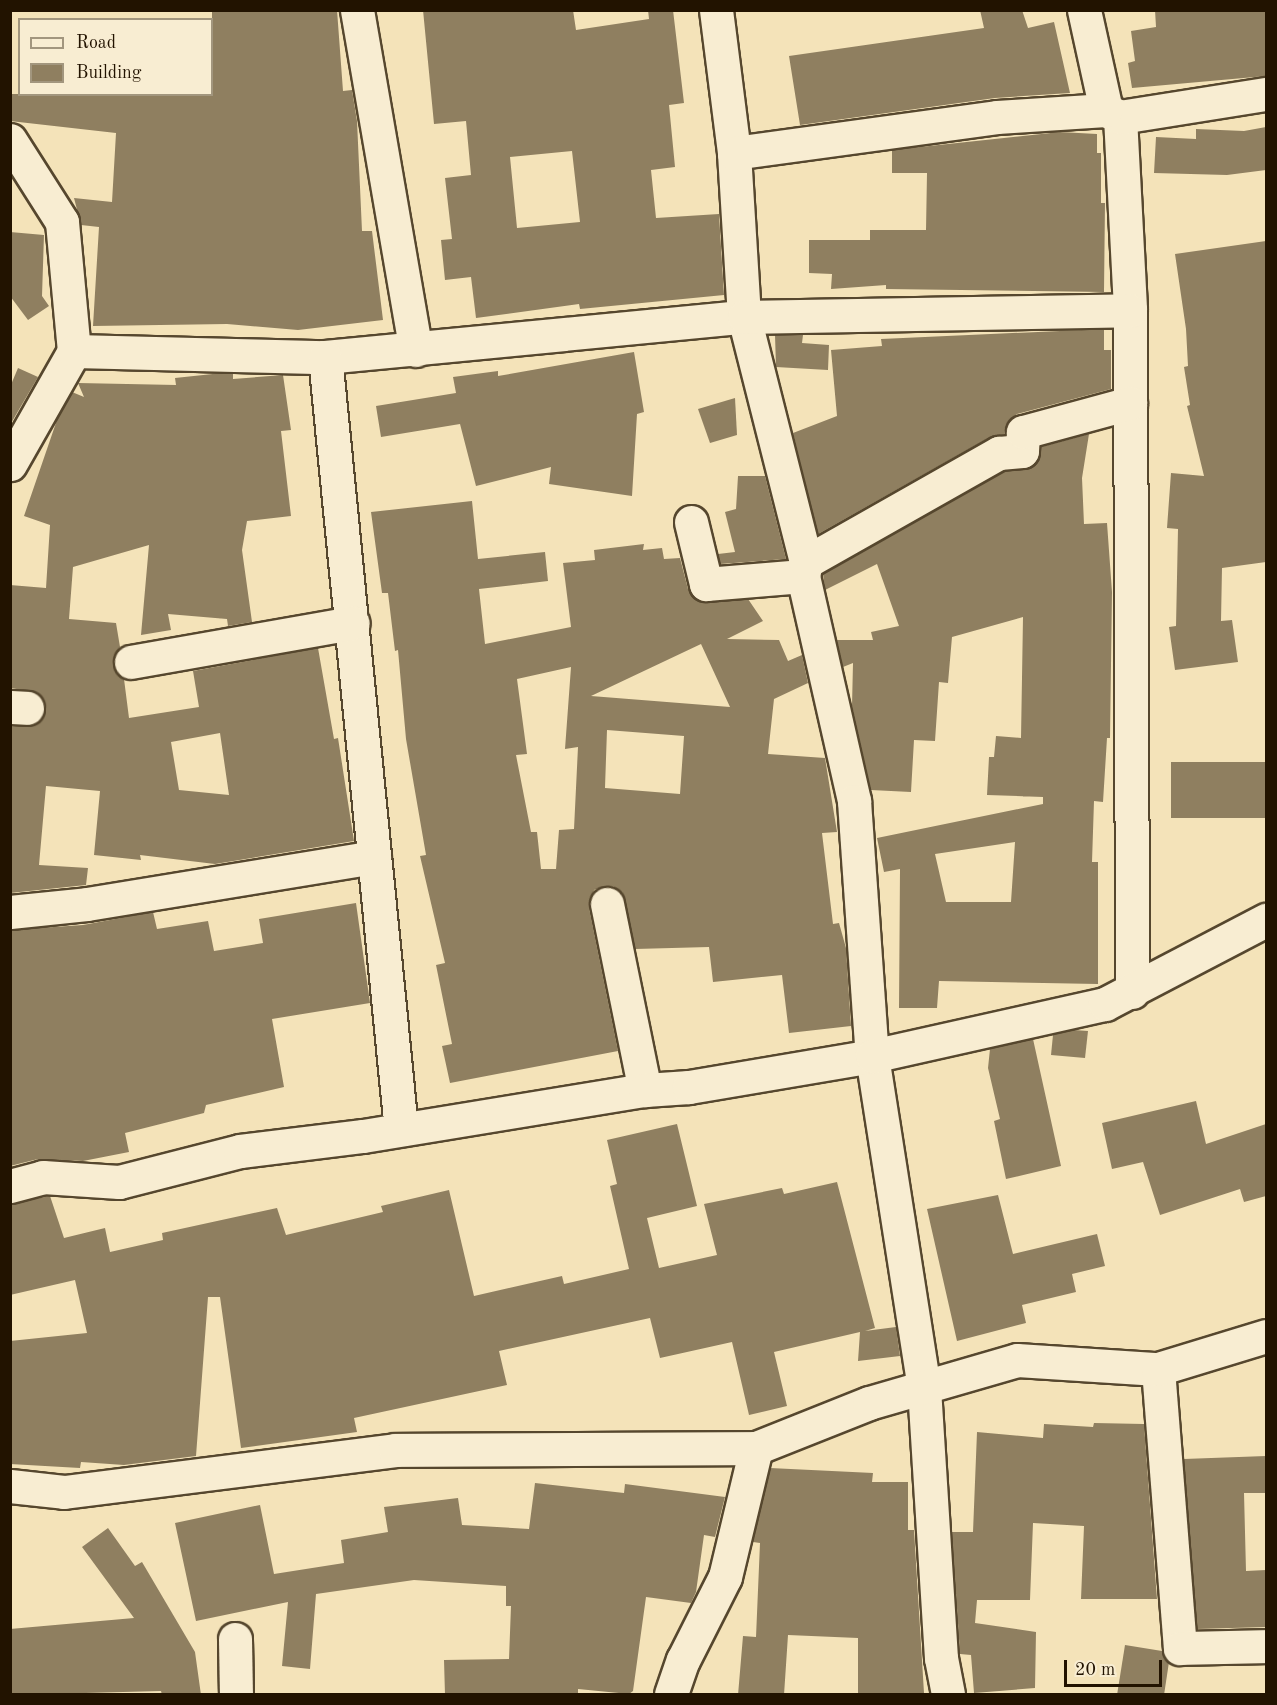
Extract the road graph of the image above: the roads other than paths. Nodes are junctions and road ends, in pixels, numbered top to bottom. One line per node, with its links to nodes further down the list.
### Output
1 (357, 10): 10 (street)
2 (716, 10): 7 (street)
3 (1084, 10): 5 (street)
4 (1266, 94): 5 (street)
5 (1113, 114): 7 (street); 8 (street)
6 (10, 140): 11 (street)
7 (735, 153): 9 (street)
8 (1130, 310): 9 (street); 13 (street)
9 (744, 317): 10 (street); 16 (street)
10 (416, 350): 12 (street)
11 (74, 351): 12 (street); 14 (street)
12 (325, 357): 17 (street)
13 (1130, 403): 16 (street); 23 (street)
14 (10, 464)
15 (691, 522): 16 (street)
16 (804, 569): 24 (street)
17 (353, 623): 18 (street); 19 (street)
18 (131, 662)
19 (374, 857): 21 (street); 26 (street)
20 (607, 904): 25 (street)
21 (10, 912)
22 (1266, 920): 23 (street)
23 (1132, 992): 24 (street)
24 (872, 1056): 25 (street); 30 (street)
25 (645, 1090): 26 (street)
26 (401, 1129): 27 (street)
27 (10, 1186)
28 (1266, 1336): 29 (street)
29 (1158, 1370): 30 (street); 34 (street)
30 (924, 1388): 31 (street); 37 (street)
31 (756, 1448): 32 (street); 36 (street)
32 (10, 1486)
33 (235, 1639): 35 (street)
34 (1266, 1646)
35 (236, 1695)
36 (671, 1695)
37 (948, 1695)

